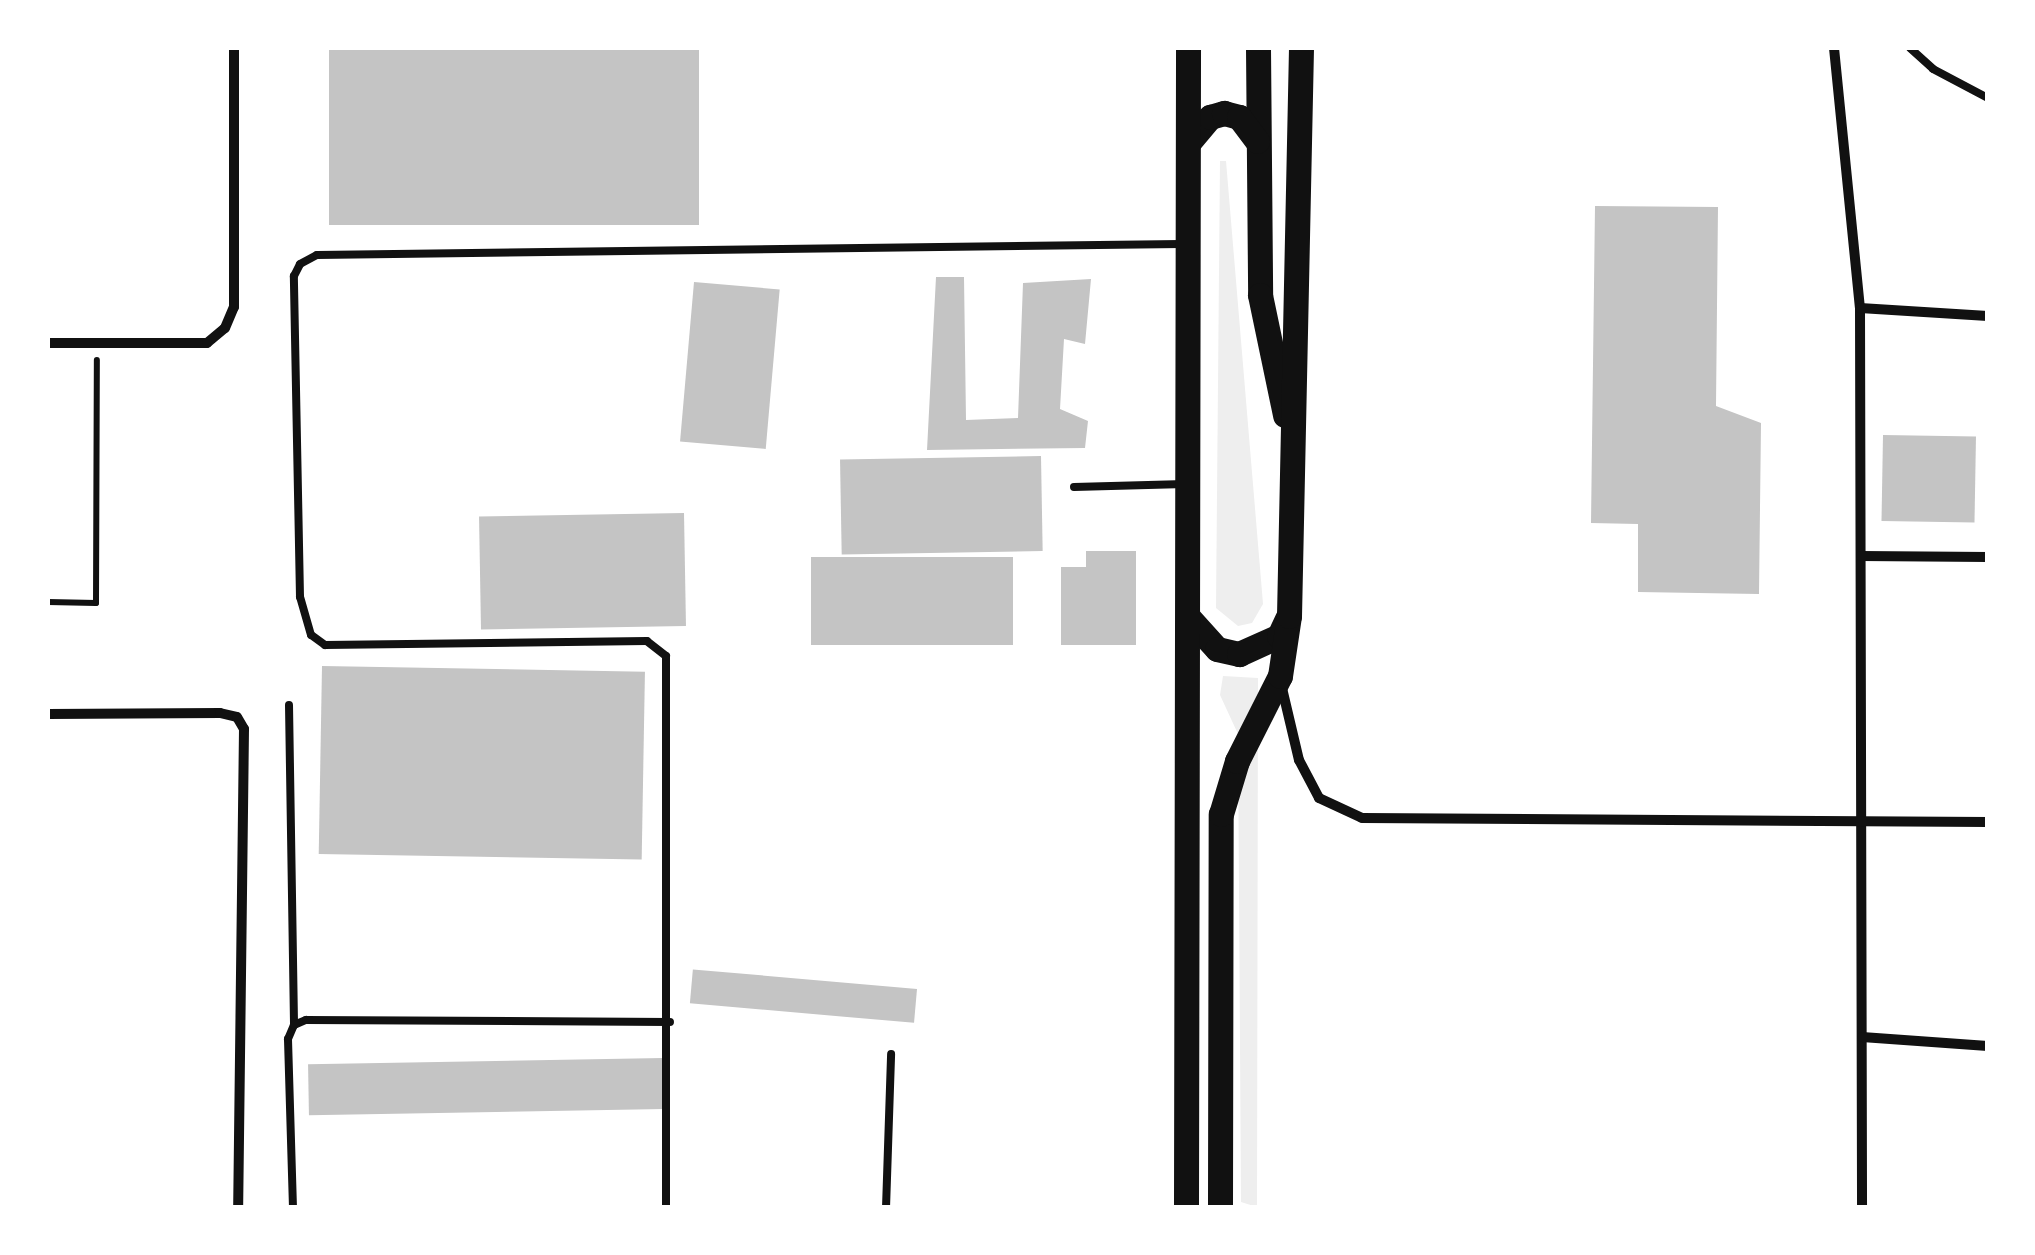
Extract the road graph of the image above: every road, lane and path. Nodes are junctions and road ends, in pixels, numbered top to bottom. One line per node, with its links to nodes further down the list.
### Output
1 (234, 48): 14 (street)
2 (1188, 48): 9 (main road)
3 (1258, 48): 8 (main road)
4 (1301, 48): 15 (main road)
5 (1834, 48): 11 (street)
6 (1910, 48): 7 (lane)
7 (1988, 98)
8 (1257, 140): 9 (main road); 15 (main road)
9 (1189, 142): 10 (main road)
10 (1190, 244): 16 (main road); 28 (lane)
11 (1860, 308): 12 (street); 18 (street)
12 (1988, 316)
13 (48, 343): 14 (street)
14 (96, 344): 20 (path)
15 (1292, 439): 21 (main road)
16 (1189, 483): 17 (lane); 22 (main road)
17 (1074, 487)
18 (1861, 556): 19 (street); 26 (street)
19 (1988, 557)
20 (48, 602)
21 (1289, 616): 22 (main road); 23 (main road)
22 (1188, 618): 37 (main road)
23 (1280, 676): 26 (street); 38 (main road)
24 (289, 705): 29 (lane)
25 (48, 714): 33 (street)
26 (1861, 821): 27 (street); 30 (street)
27 (1988, 822)
28 (670, 1022): 29 (lane); 35 (lane)
29 (294, 1025): 34 (lane)
30 (1862, 1037): 31 (street); 39 (street)
31 (1988, 1046)
32 (891, 1054): 36 (lane)
33 (238, 1208)
34 (293, 1208)
35 (666, 1208)
36 (886, 1208)
37 (1186, 1208)
38 (1220, 1208)
39 (1862, 1208)

